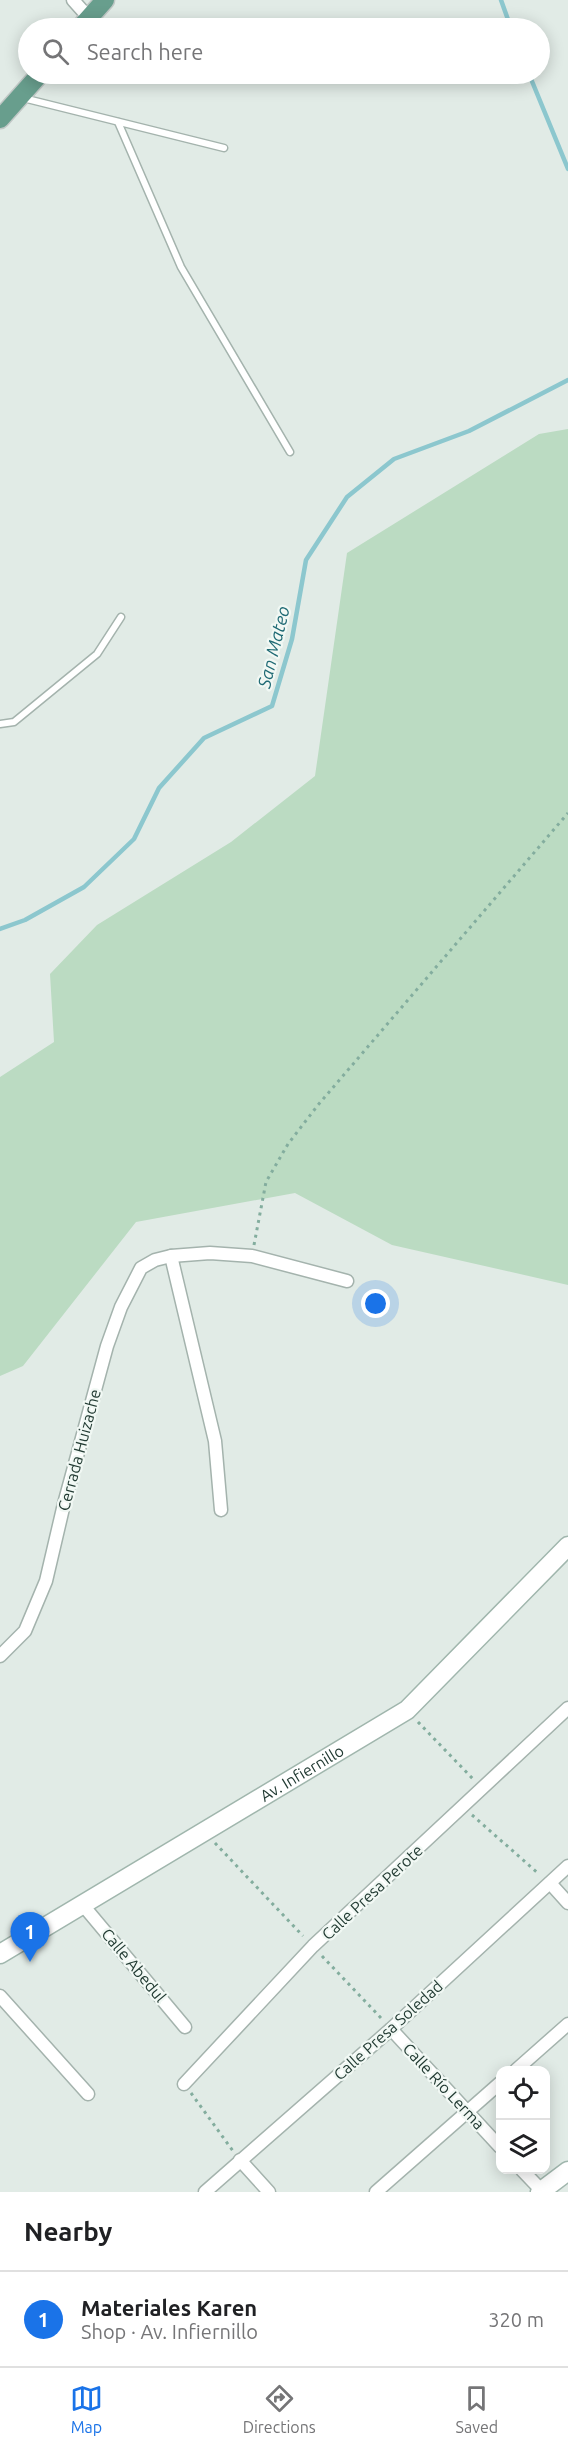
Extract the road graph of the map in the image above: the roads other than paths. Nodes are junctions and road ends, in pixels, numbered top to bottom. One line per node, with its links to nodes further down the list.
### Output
1 (73, 0): 3 (street)
2 (105, 0): 4 (main road)
3 (82, 18)
4 (89, 18)
5 (31, 84): 6 (main road)
6 (20, 97): 7 (main road); 8 (lane)
7 (0, 119)
8 (118, 122): 9 (lane); 10 (lane)
9 (224, 148)
10 (290, 452)
11 (121, 617): 12 (lane)
12 (0, 724)
13 (171, 1256): 14 (street, Cerrada Huizache); 15 (street); 17 (street, Cerrada Huizache)
14 (347, 1281)
15 (221, 1510)
16 (568, 1546): 21 (street, Av. Infiernillo)
17 (0, 1656)
18 (568, 1708): 29 (street, Calle Presa Perote)
19 (568, 1866): 20 (street, Calle Presa Soledad)
20 (550, 1883): 22 (street); 27 (street, Calle Presa Soledad)
21 (82, 1904): 23 (street, Av. Infiernillo); 26 (street, Calle Abedul)
22 (568, 1904)
23 (0, 1954)
24 (0, 1996): 31 (street)
25 (568, 2024): 28 (street)
26 (185, 2027)
27 (391, 2029): 32 (street, Calle Río Lerma); 34 (street, Calle Presa Soledad)
28 (521, 2066)
29 (184, 2084)
30 (496, 2087): 32 (street)
31 (88, 2094)
32 (467, 2111): 33 (street, Calle Río Lerma); 40 (street)
33 (496, 2142)
34 (240, 2160): 38 (street, Calle Presa Soledad); 39 (street)
35 (568, 2171): 37 (street)
36 (526, 2174): 37 (street)
37 (541, 2191)
38 (205, 2192)
39 (269, 2192)
40 (376, 2192)

